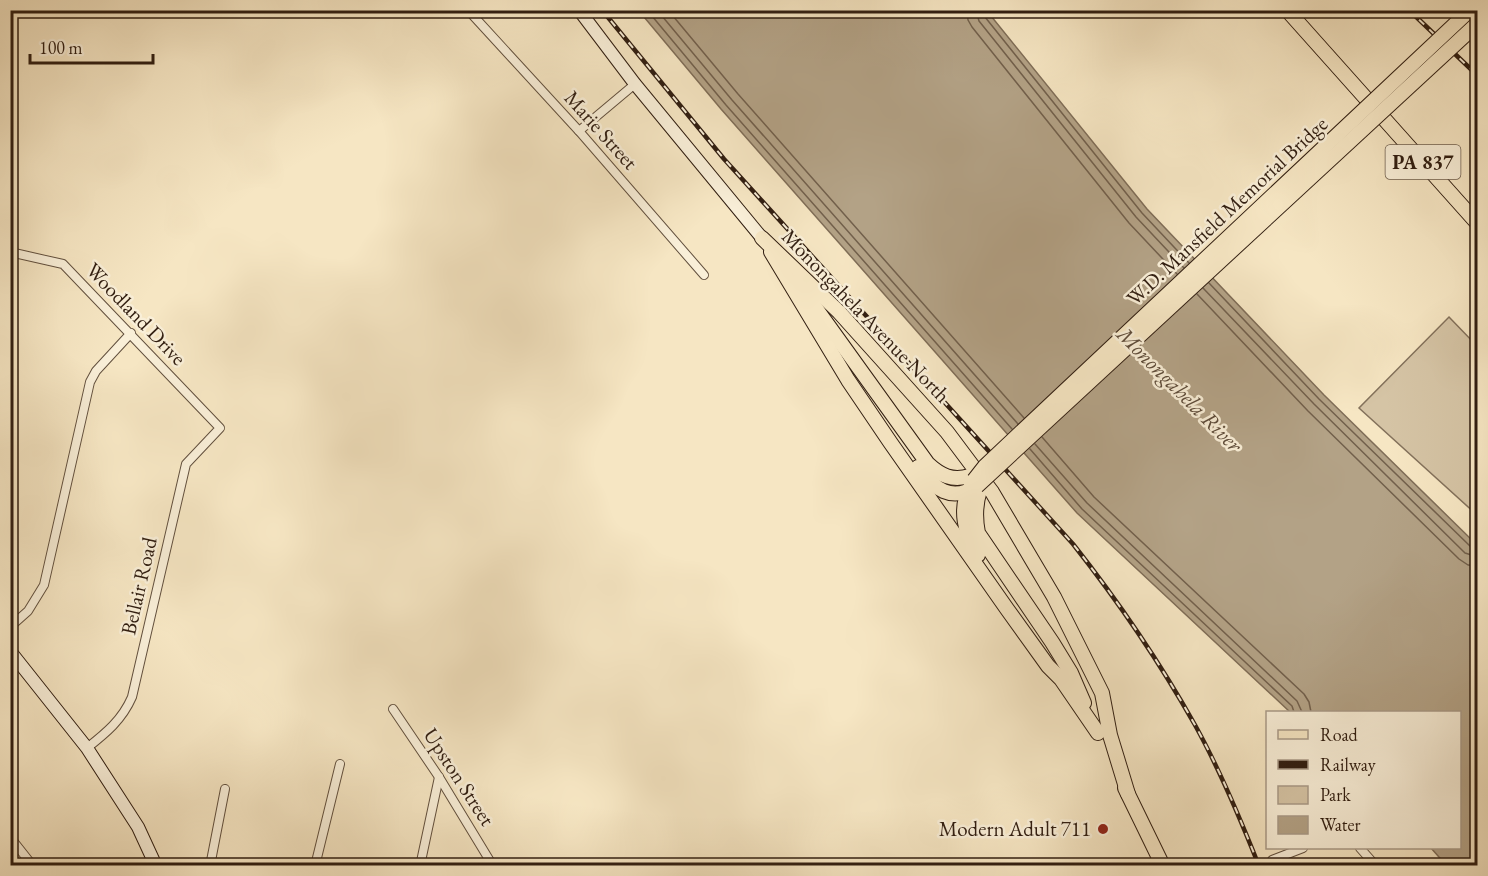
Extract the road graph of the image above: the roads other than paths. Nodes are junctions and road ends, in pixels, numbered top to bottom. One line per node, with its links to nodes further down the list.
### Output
1 (468, 10): 9 (street, Marie Street)
2 (579, 10): 7 (main road)
3 (1287, 10): 8 (main road, PA 837)
4 (1459, 10): 8 (main road, bridge)
5 (1470, 10): 8 (main road, W.D. Mansfield Memorial Bridge, bridge)
6 (1478, 23): 17 (main road, W.D. Mansfield Memorial Bridge, bridge)
7 (635, 84): 9 (street); 11 (main road)
8 (1366, 105): 10 (main road, PA 837); 17 (main road, W.D. Mansfield Memorial Bridge, bridge)
9 (579, 131): 13 (street, Marie Street)
10 (1478, 224)
11 (762, 238): 14 (main road, Monongahela Avenue North); 18 (main road); 28 (main road, Monongahela Avenue North)
12 (10, 252): 15 (street, Woodland Drive)
13 (704, 275)
14 (810, 317): 18 (main road); 21 (main road, Monongahela Avenue North)
15 (131, 333): 16 (street, Woodland Drive); 19 (street)
16 (220, 428): 24 (street, Bellair Road)
17 (989, 470): 18 (main road, bridge)
18 (973, 485): 21 (main road); 23 (main road)
19 (10, 627)
20 (10, 651): 24 (main road)
21 (1061, 679): 23 (main road, Monongahela Avenue North)
22 (393, 709): 26 (street, Upston Street)
23 (1098, 733): 28 (main road)
24 (87, 748): 34 (main road)
25 (340, 764): 36 (street)
26 (439, 777): 37 (street); 38 (street, Upston Street)
27 (225, 789): 35 (street)
28 (1128, 794): 39 (main road)
29 (10, 837): 33 (street)
30 (1301, 849): 32 (street)
31 (1361, 849): 40 (street)
32 (1273, 862)
33 (33, 866)
34 (156, 866)
35 (210, 866)
36 (315, 866)
37 (420, 866)
38 (493, 866)
39 (1163, 866)
40 (1376, 866)

